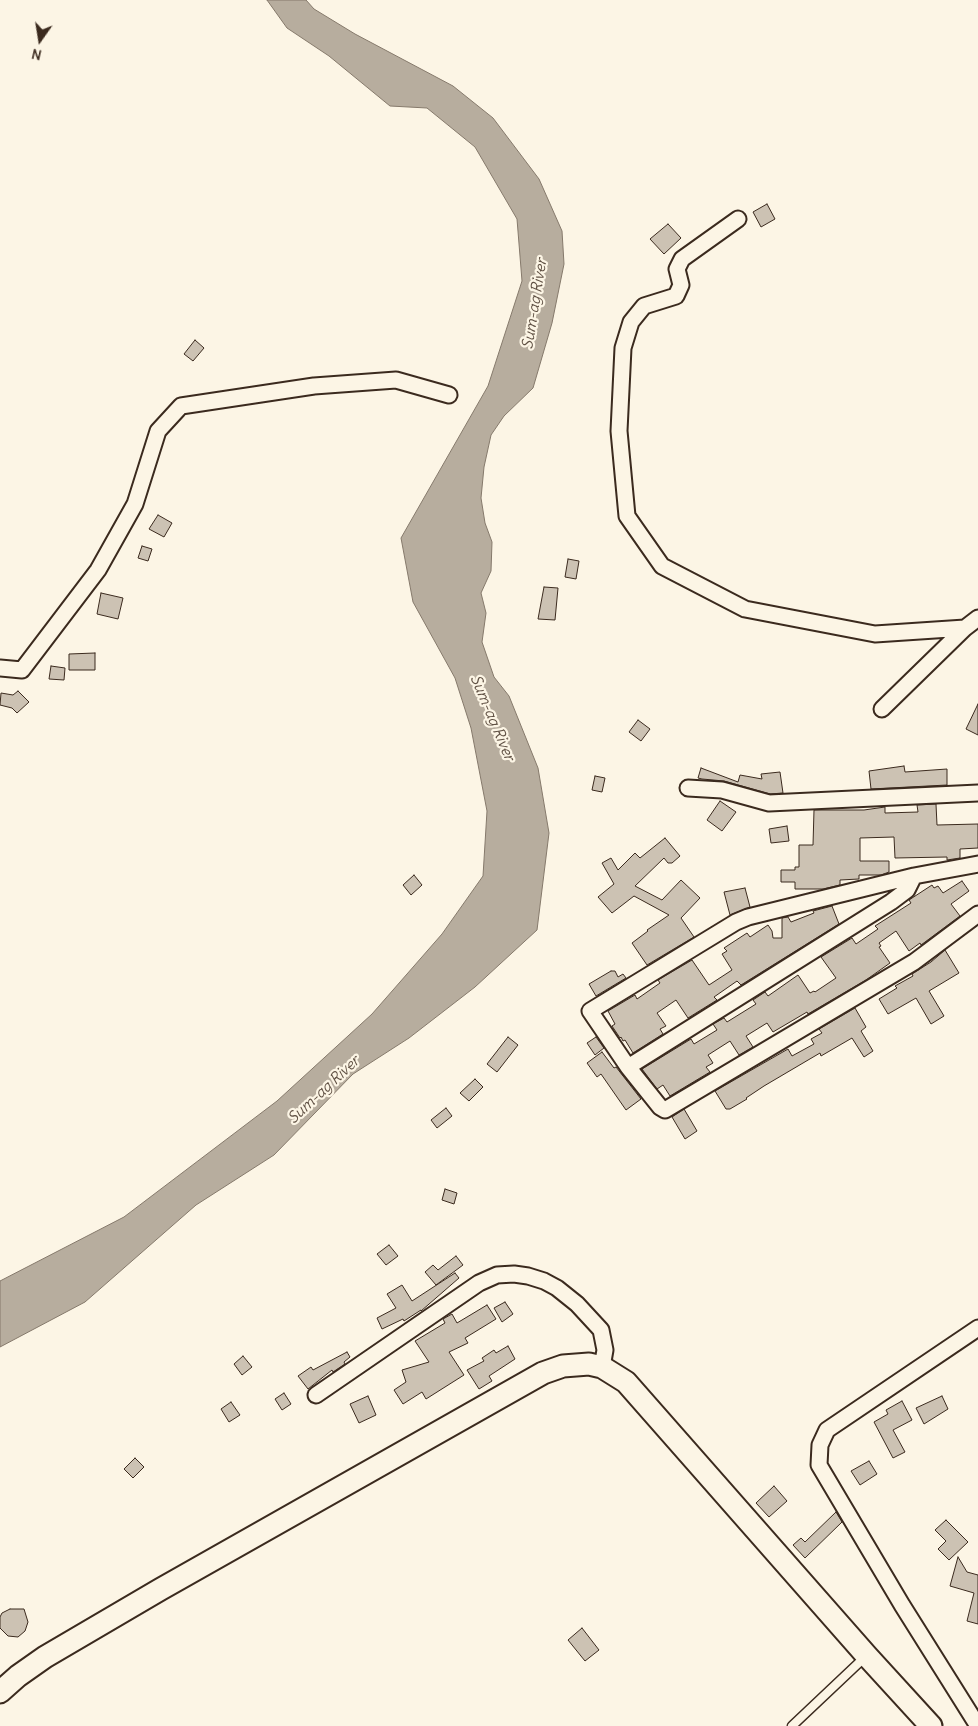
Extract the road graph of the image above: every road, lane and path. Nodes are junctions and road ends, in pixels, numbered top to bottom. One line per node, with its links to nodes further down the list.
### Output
1 (738, 219): 4 (street)
2 (449, 395): 5 (street)
3 (978, 618): 4 (street)
4 (965, 628): 6 (street)
5 (0, 668)
6 (882, 709)
7 (688, 788): 8 (street)
8 (978, 793)
9 (978, 864): 10 (street)
10 (914, 876): 12 (street); 12 (street)
11 (978, 914): 12 (street)
12 (628, 1067)
13 (978, 1328): 20 (street)
14 (602, 1367): 15 (street); 16 (main road); 17 (main road)
15 (316, 1395)
16 (867, 1656): 18 (lane); 19 (main road)
17 (0, 1692)
18 (792, 1726)
19 (931, 1726)
20 (978, 1726)

